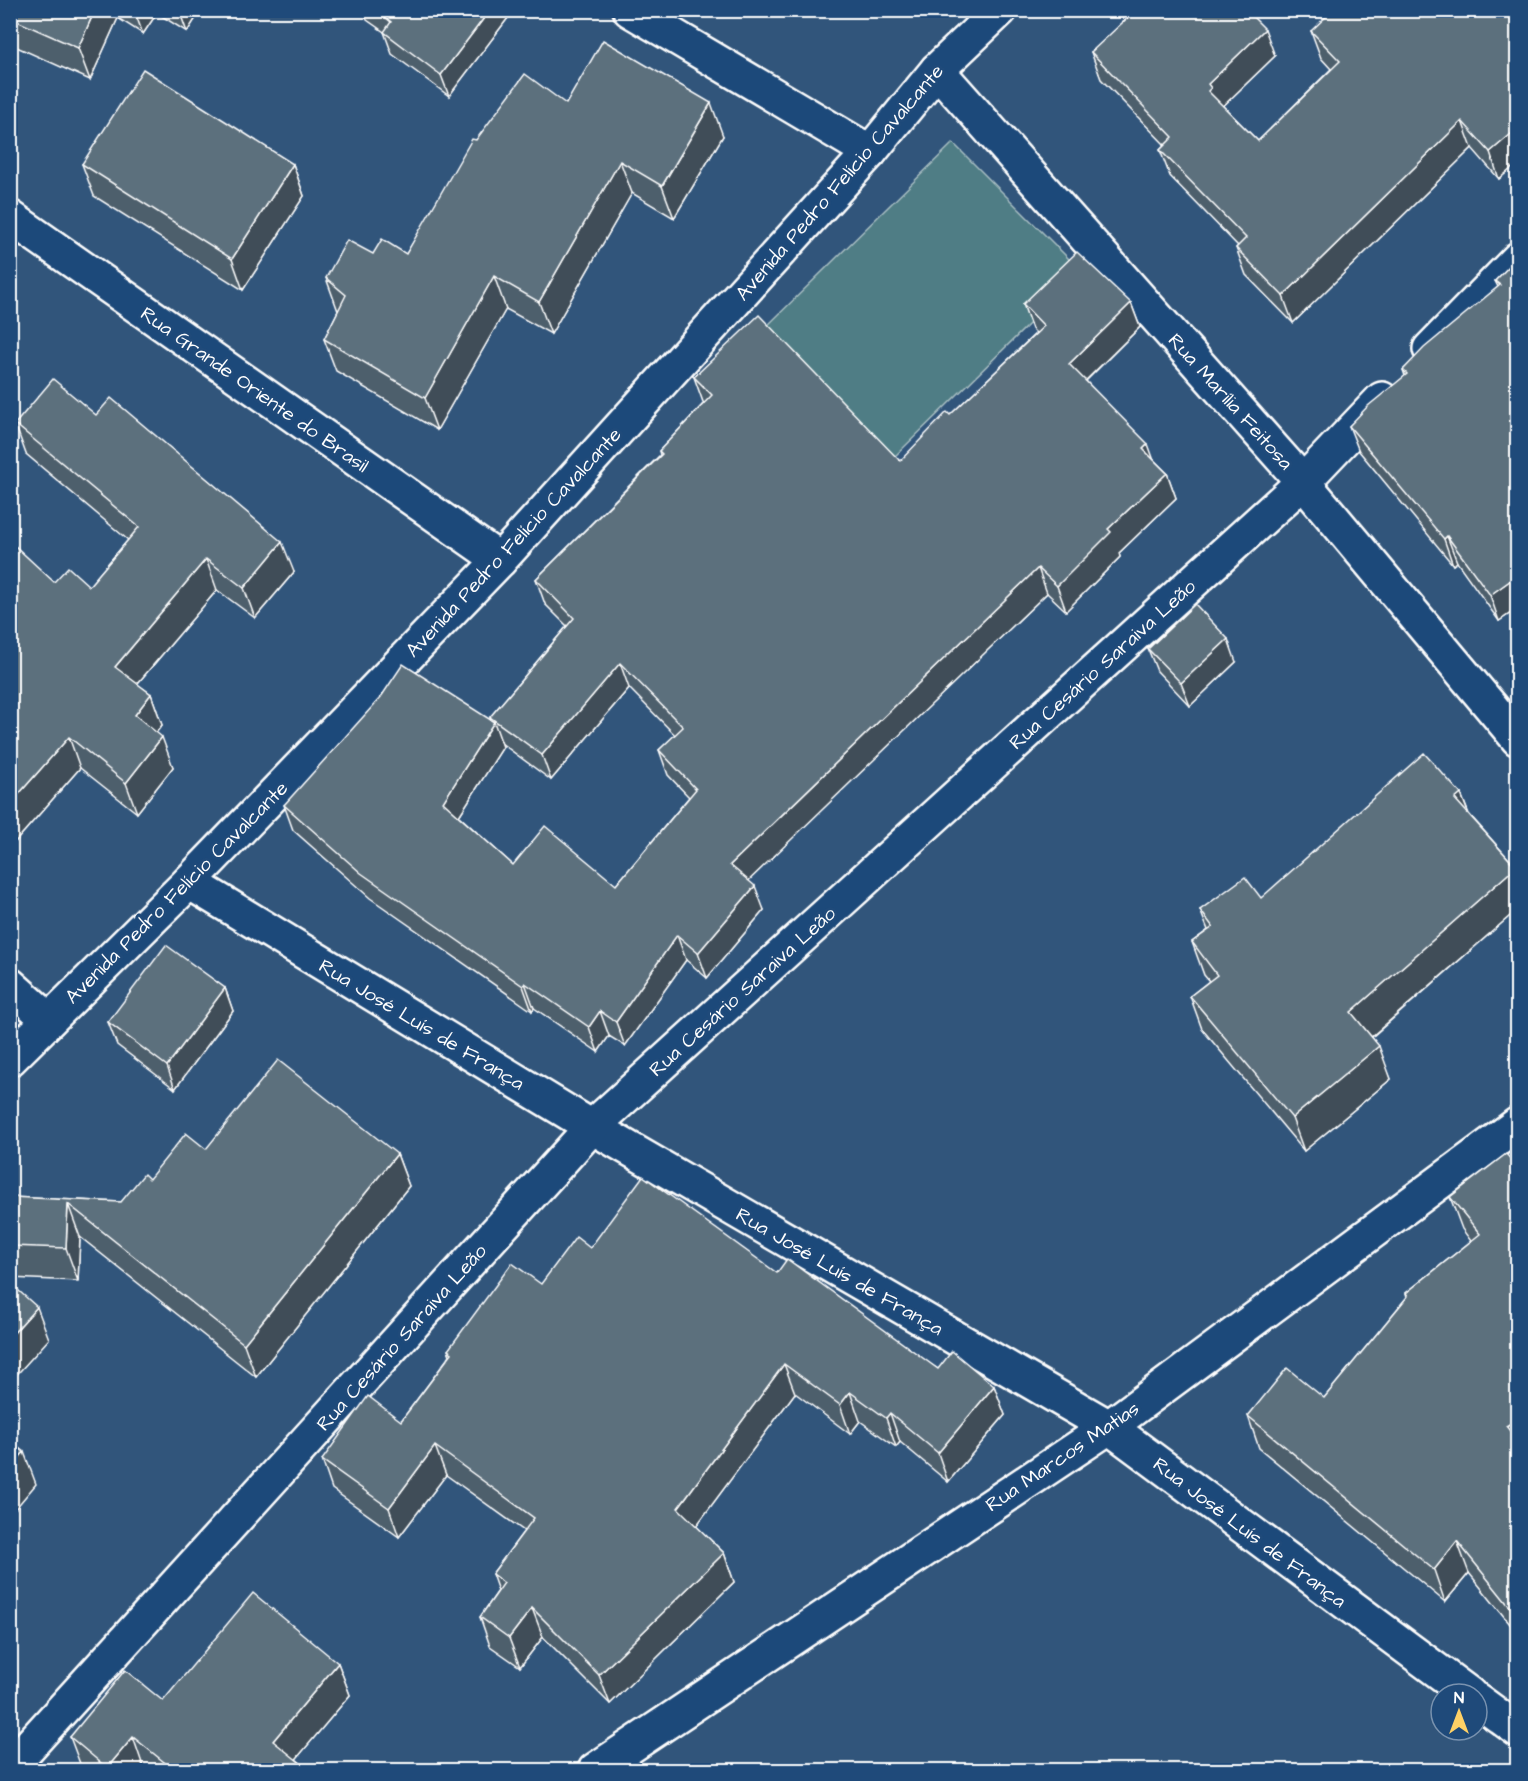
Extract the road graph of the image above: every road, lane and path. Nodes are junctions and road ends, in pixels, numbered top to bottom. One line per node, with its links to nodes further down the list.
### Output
1 (630, 10): 4 (street)
2 (1000, 10): 3 (street, Avenida Pedro Felício Cavalcante)
3 (937, 70): 4 (street, Avenida Pedro Felício Cavalcante); 7 (street, Rua Marília Feitosa)
4 (870, 152): 8 (street, Avenida Pedro Felício Cavalcante)
5 (10, 217): 8 (street, Rua Grande Oriente do Brasil)
6 (1518, 259): 7 (street, Rua Cesário Saraiva Leão)
7 (1303, 482): 9 (street, Rua Marília Feitosa); 15 (street, Rua Cesário Saraiva Leão)
8 (500, 560): 10 (street, Avenida Pedro Felício Cavalcante)
9 (1518, 739)
10 (189, 882): 12 (street, Avenida Pedro Felício Cavalcante); 15 (street, Rua José Luís de França)
11 (10, 985): 12 (street)
12 (49, 1020): 13 (street, Avenida Pedro Felício Cavalcante)
13 (10, 1059)
14 (1518, 1125): 16 (street, Rua Marcos Matias)
15 (591, 1127): 16 (street, Rua José Luís de França); 20 (street, Rua Cesário Saraiva Leão)
16 (1109, 1427): 17 (street, Rua José Luís de França); 21 (street, Rua Marcos Matias)
17 (1453, 1682)
18 (1489, 1709): 19 (street)
19 (1518, 1730)
20 (14, 1765)
21 (595, 1770)

